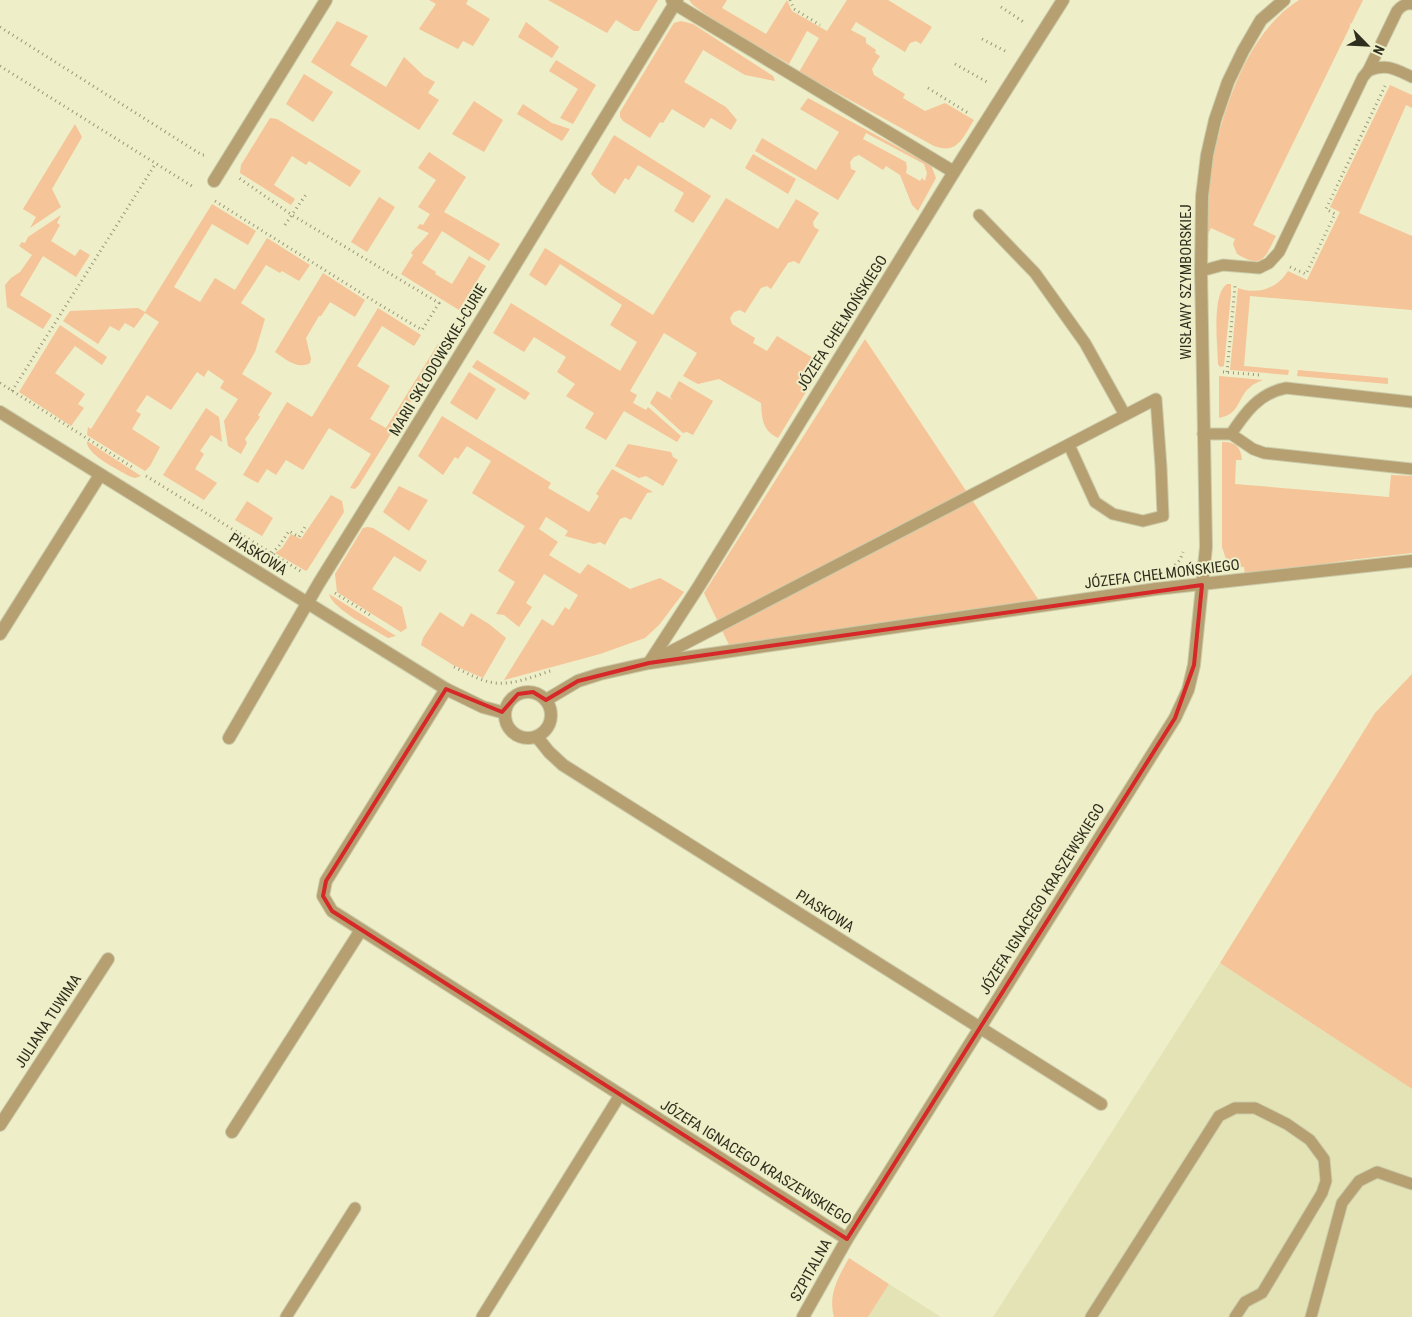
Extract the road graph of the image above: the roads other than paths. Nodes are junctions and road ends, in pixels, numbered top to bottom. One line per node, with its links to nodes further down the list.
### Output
1 (326, 0): 9 (street)
2 (1063, 0): 8 (street, JÓZEFA CHEŁMOŃSKIEGO)
3 (1284, 0): 11 (street, WISŁAWY SZYMBORSKIEJ)
4 (674, 1): 8 (street); 22 (street, MARII SKŁODOWSKIEJ-CURIE)
5 (1412, 4): 6 (lane)
6 (1368, 71): 7 (lane); 11 (lane)
7 (1412, 77)
8 (954, 172): 24 (street, JÓZEFA CHEŁMOŃSKIEGO)
9 (214, 181)
10 (979, 215): 14 (lane)
11 (1201, 271): 15 (street, WISŁAWY SZYMBORSKIEJ)
12 (1412, 402): 16 (lane)
13 (0, 412): 19 (street, PIASKOWA)
14 (1125, 415): 17 (lane); 17 (lane)
15 (1203, 434): 16 (lane); 21 (street, WISŁAWY SZYMBORSKIEJ)
16 (1231, 434): 18 (lane)
17 (1070, 445): 24 (lane)
18 (1412, 469)
19 (100, 475): 22 (street, PIASKOWA); 23 (street)
20 (1412, 562): 21 (street, JÓZEFA CHEŁMOŃSKIEGO)
21 (1202, 585): 24 (street, JÓZEFA CHEŁMOŃSKIEGO); 32 (street, JÓZEFA IGNACEGO KRASZEWSKIEGO)
22 (307, 604): 25 (street, PIASKOWA); 29 (street, MARII SKŁODOWSKIEJ-CURIE)
23 (0, 634)
24 (649, 662): 26 (street, JÓZEFA CHEŁMOŃSKIEGO)
25 (446, 689): 27 (street, PIASKOWA); 30 (street, JÓZEFA IGNACEGO KRASZEWSKIEGO)
26 (546, 700): 27 (street); 28 (street)
27 (505, 713): 28 (street)
28 (537, 737): 32 (street, PIASKOWA)
29 (228, 738)
30 (361, 930): 33 (street, JÓZEFA IGNACEGO KRASZEWSKIEGO); 36 (street)
31 (108, 959): 35 (street, JULIANA TUWIMA)
32 (979, 1028): 34 (street, PIASKOWA); 39 (street, JÓZEFA IGNACEGO KRASZEWSKIEGO)
33 (620, 1095): 39 (street, JÓZEFA IGNACEGO KRASZEWSKIEGO); 41 (lane)
34 (1101, 1104)
35 (0, 1125)
36 (232, 1132)
37 (1412, 1184): 45 (lane)
38 (355, 1208): 40 (lane)
39 (847, 1239): 42 (street, SZPITALNA)
40 (286, 1317)
41 (482, 1317)
42 (804, 1317)
43 (1091, 1317): 44 (lane)
44 (1235, 1317)
45 (1311, 1317)

